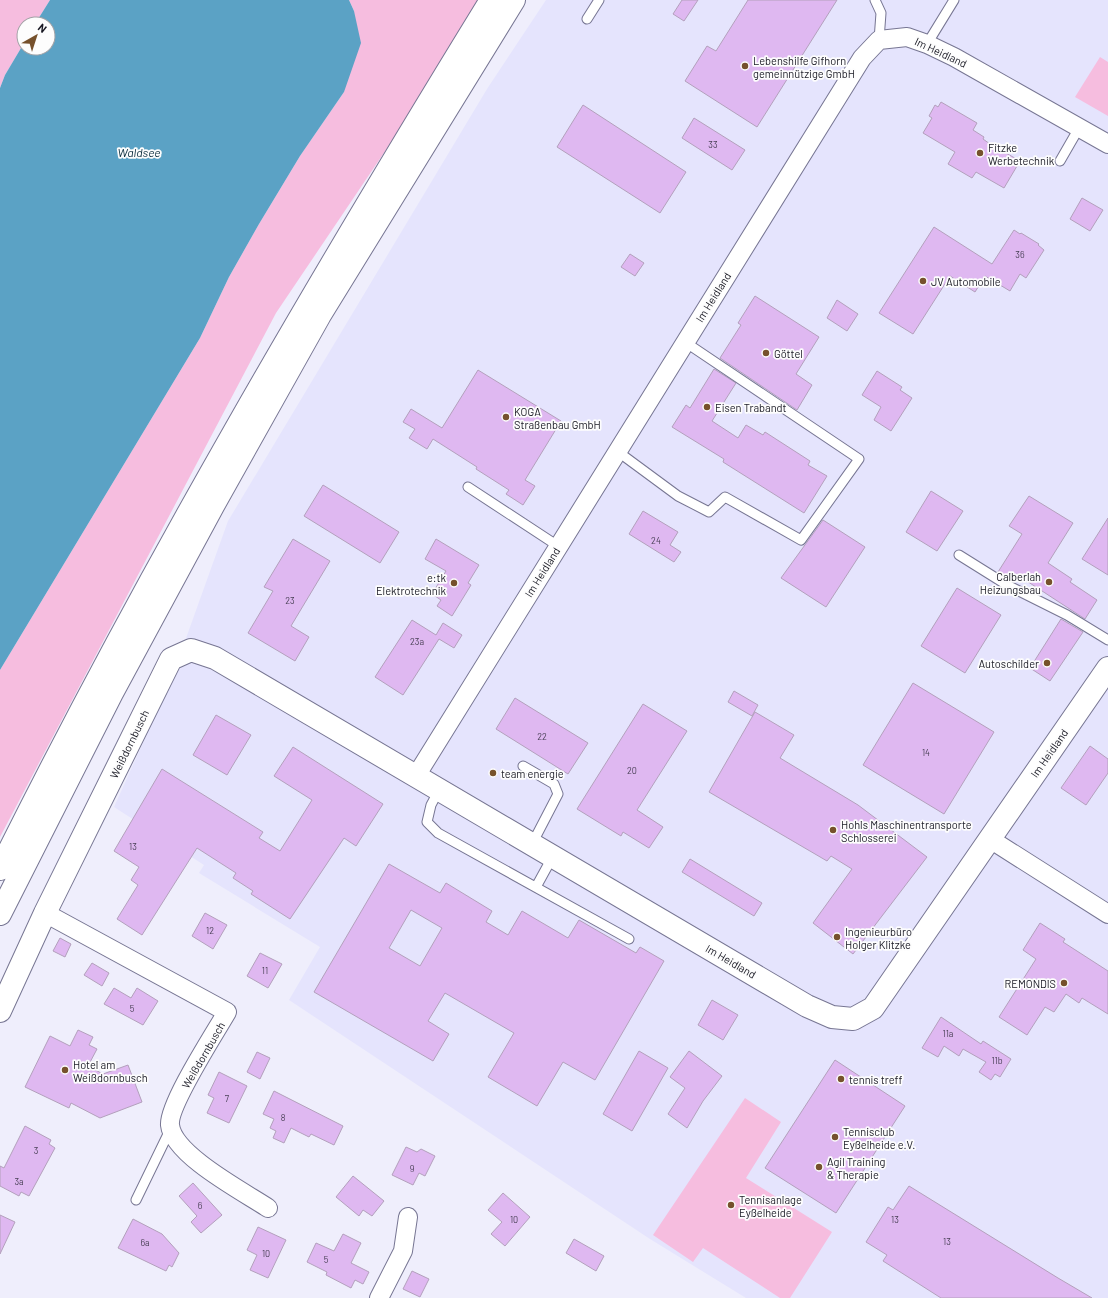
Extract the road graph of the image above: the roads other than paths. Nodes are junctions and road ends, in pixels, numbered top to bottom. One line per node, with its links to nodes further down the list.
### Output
1 (491, 0): 26 (main road)
2 (514, 0): 29 (main road)
3 (599, 0): 6 (lane)
4 (875, 0): 7 (lane)
5 (954, 0): 8 (lane)
6 (587, 19)
7 (879, 40): 8 (street, Im Heidland); 12 (street, Im Heidland)
8 (927, 44): 9 (street, Im Heidland)
9 (1079, 128): 10 (street, Im Heidland); 11 (lane)
10 (1108, 144)
11 (1060, 161)
12 (685, 342): 13 (street, Im Heidland); 13 (lane)
13 (617, 451): 15 (street, Im Heidland)
14 (468, 487): 15 (lane)
15 (558, 546): 21 (street, Im Heidland)
16 (958, 555): 17 (lane)
17 (1108, 640)
18 (215, 658): 21 (main road, Im Heidland); 28 (main road, Weißdornbusch)
19 (1108, 668): 23 (main road, Im Heidland)
20 (523, 766): 24 (lane)
21 (416, 776): 22 (main road, Im Heidland)
22 (439, 790): 24 (main road, Im Heidland); 27 (lane)
23 (990, 839): 25 (main road, Im Heidland); 30 (street)
24 (532, 844): 25 (main road, Im Heidland)
25 (553, 856): 27 (lane)
26 (0, 869)
27 (536, 887): 31 (lane)
28 (45, 913): 32 (main road, Weißdornbusch); 33 (street, Weißdornbusch)
29 (0, 914)
30 (1108, 914)
31 (629, 939)
32 (0, 1011)
33 (171, 1129): 34 (lane); 35 (street)
34 (136, 1200)
35 (268, 1208)
36 (408, 1217): 37 (street)
37 (379, 1298)

